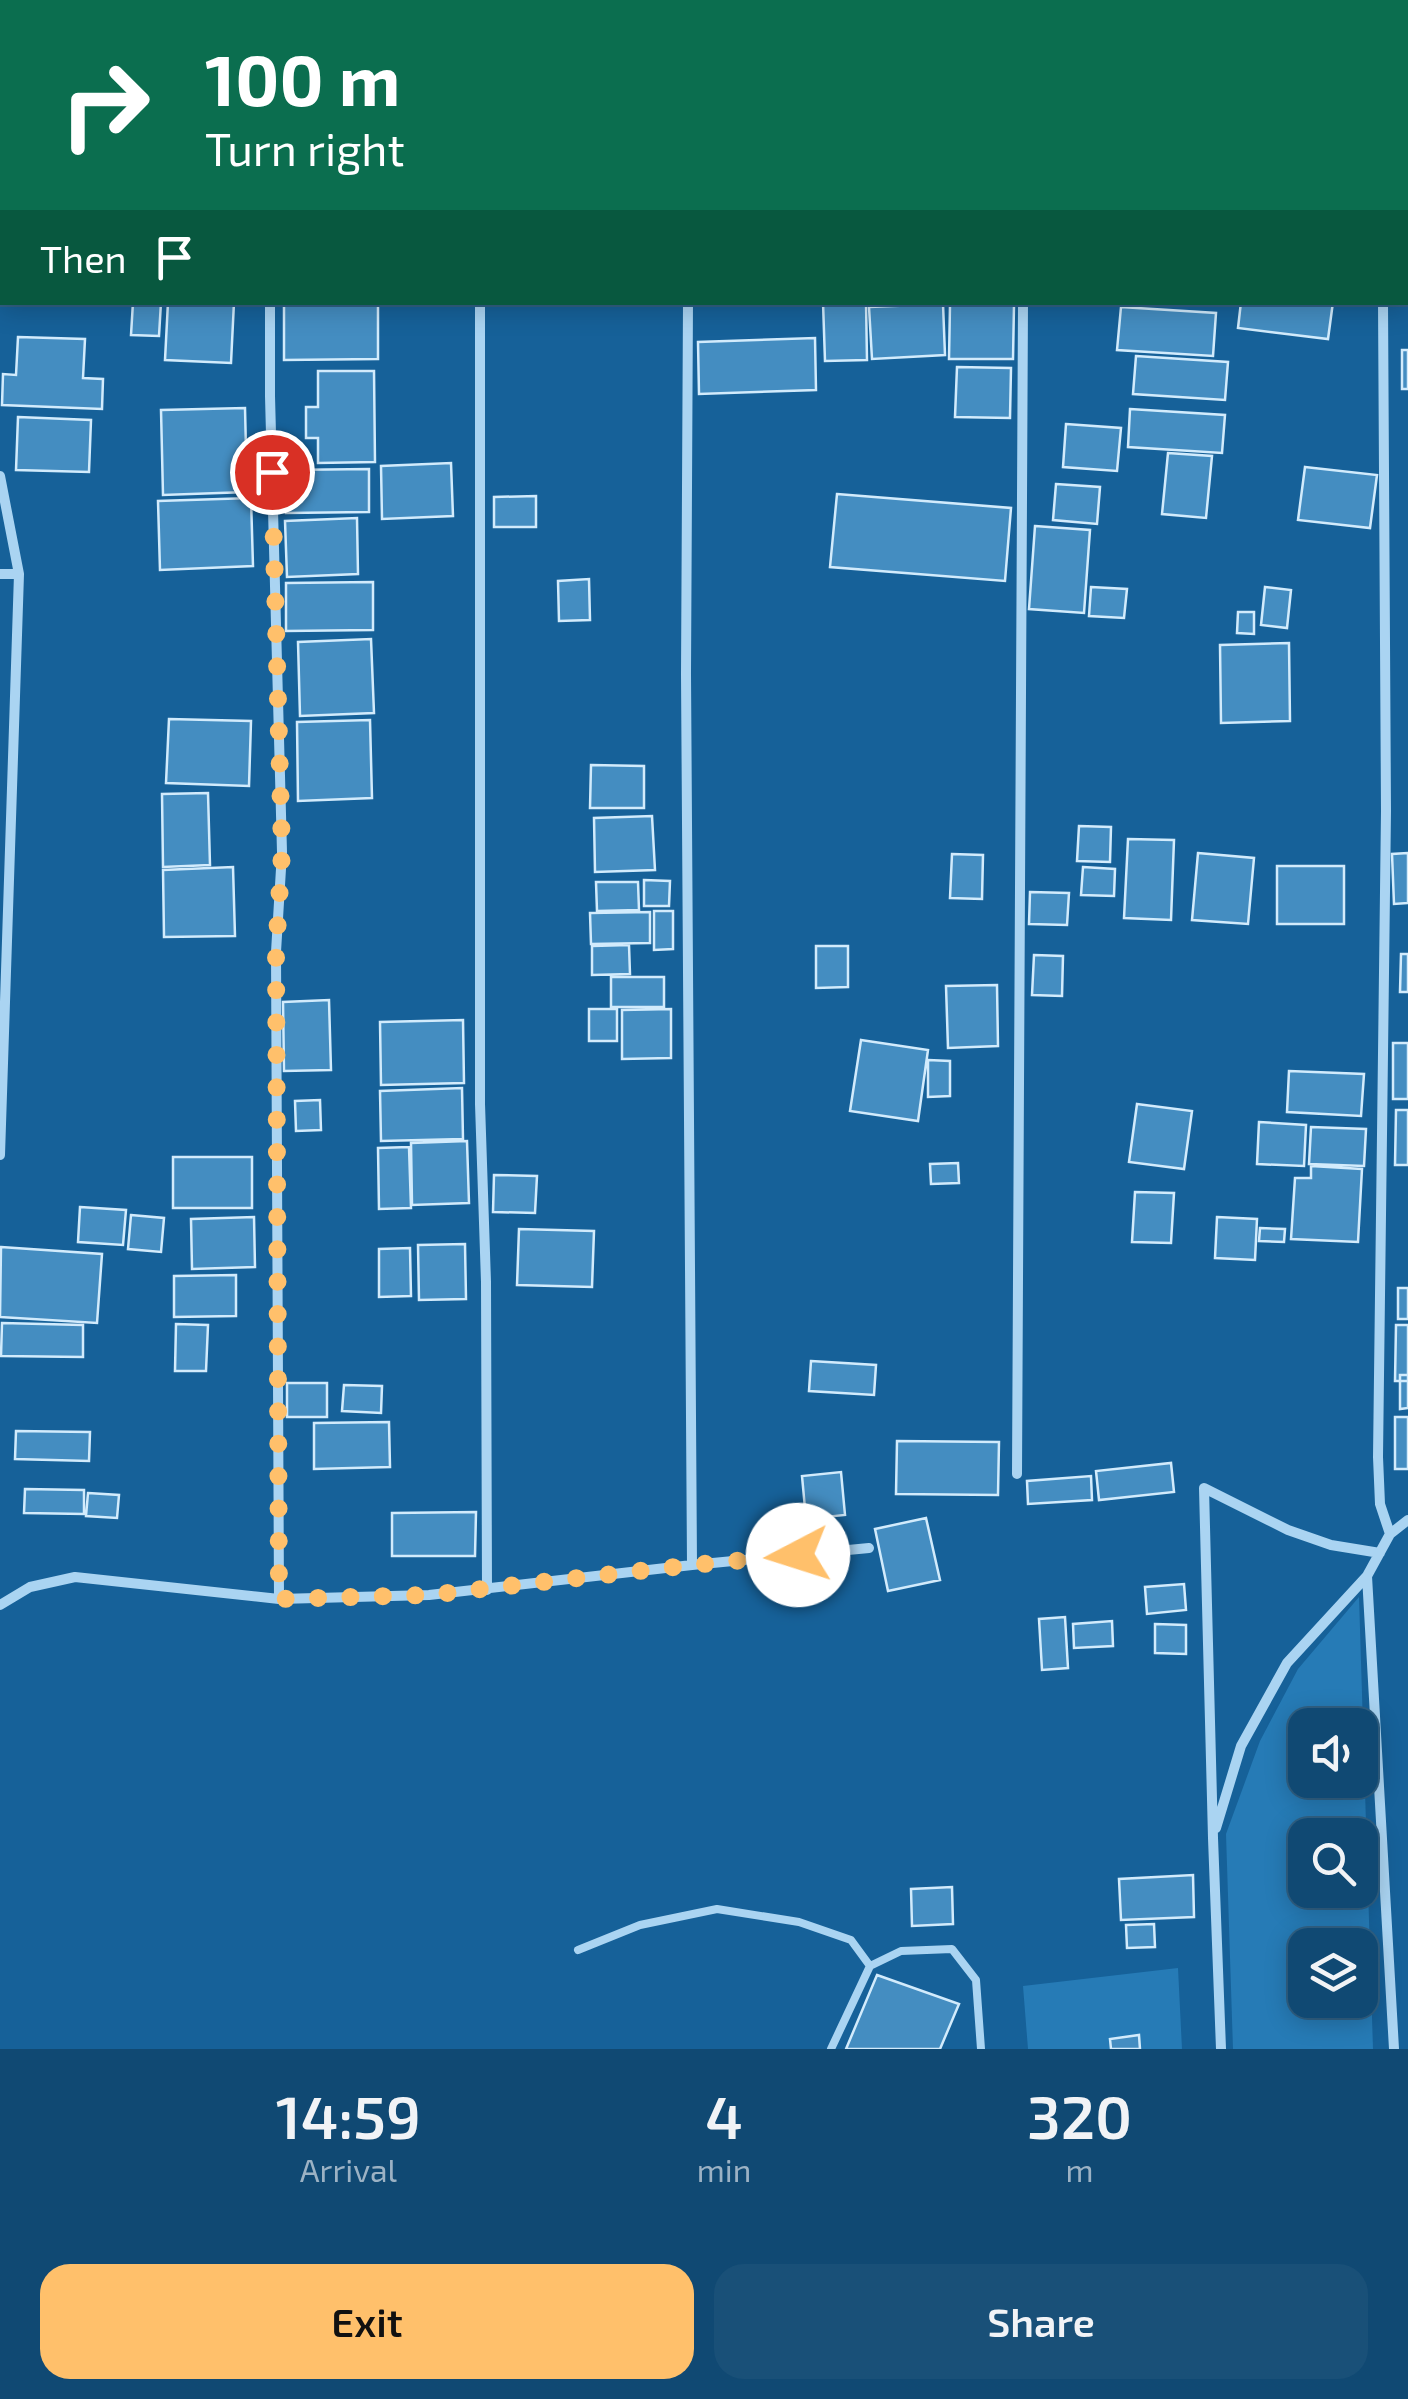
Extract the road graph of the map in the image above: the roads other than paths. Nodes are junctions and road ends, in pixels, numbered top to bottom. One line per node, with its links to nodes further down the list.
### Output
1 (270, 305): 18 (street)
2 (480, 305): 17 (street)
3 (688, 305): 15 (street)
4 (1022, 305): 10 (street)
5 (1383, 305): 12 (street)
6 (0, 476): 8 (street)
7 (0, 574): 8 (street)
8 (19, 574): 9 (street)
9 (0, 1155)
10 (1017, 1474)
11 (1408, 1520): 12 (street)
12 (1390, 1534): 14 (street)
13 (869, 1548): 15 (street)
14 (1380, 1552): 16 (street); 20 (street)
15 (692, 1565): 17 (street)
16 (1367, 1576): 20 (street); 26 (street)
17 (487, 1590): 18 (street)
18 (279, 1599): 19 (street)
19 (0, 1605)
20 (1212, 1838): 25 (street)
21 (578, 1950): 22 (lane)
22 (870, 1966): 23 (lane); 24 (lane)
23 (831, 2049)
24 (981, 2049)
25 (1221, 2049)
26 (1394, 2049)

